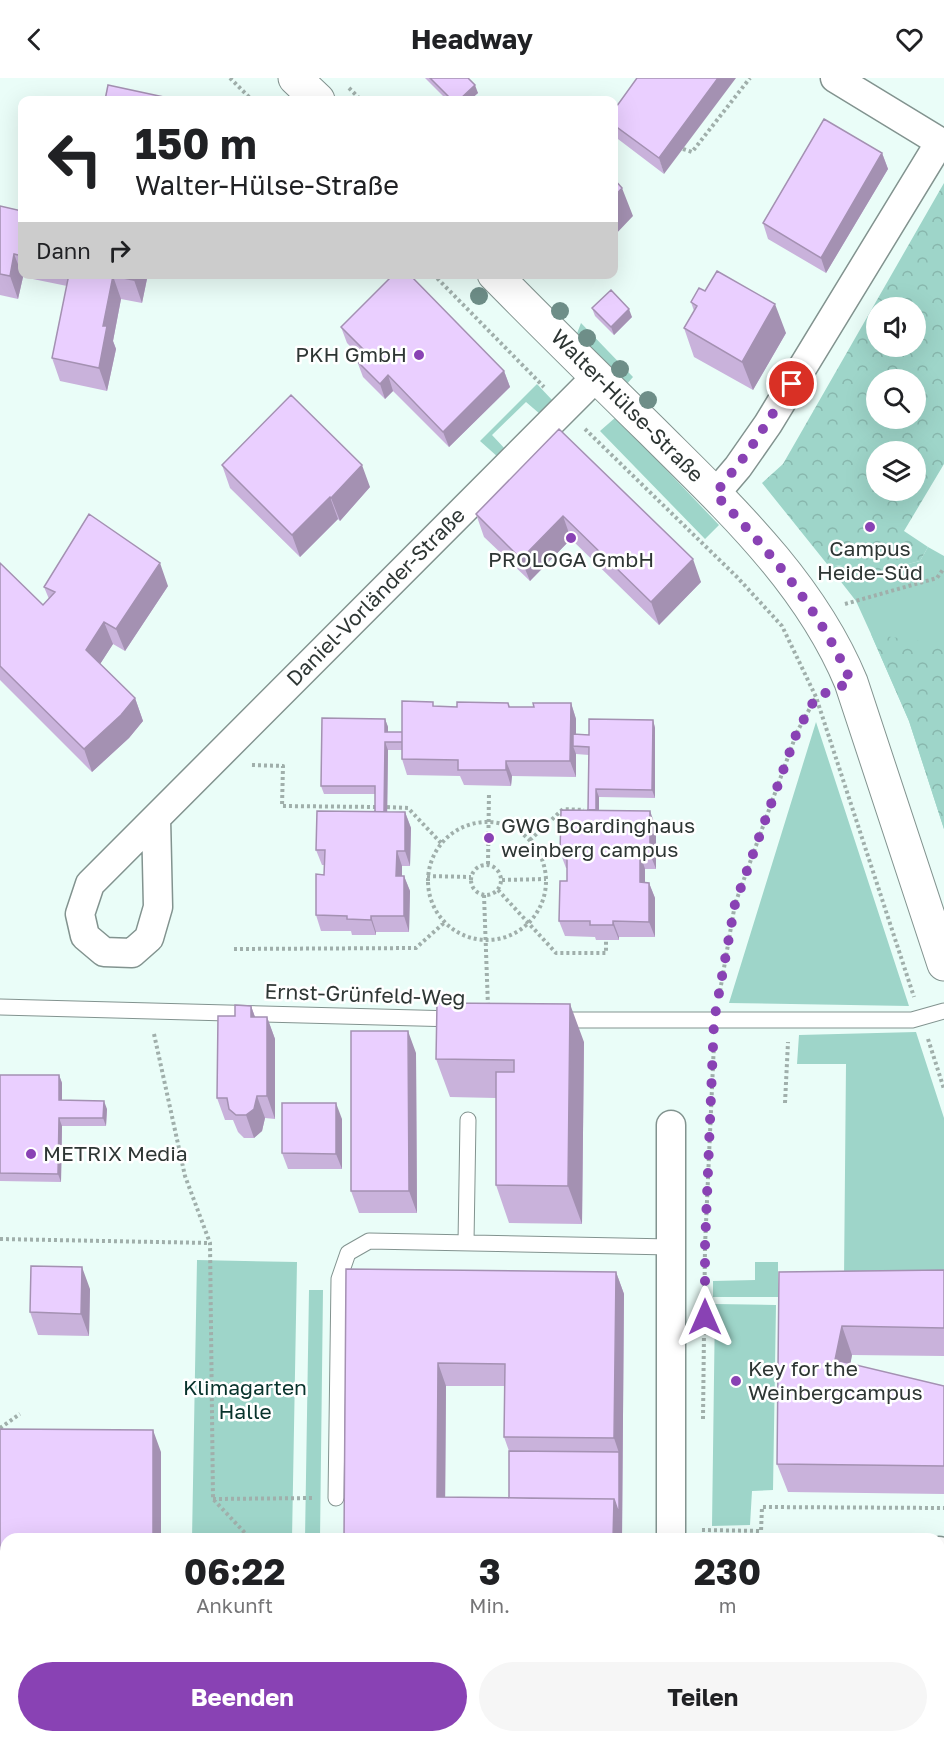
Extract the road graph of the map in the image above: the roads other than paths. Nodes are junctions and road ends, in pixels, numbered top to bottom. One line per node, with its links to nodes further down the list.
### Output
1 (295, 78): 3 (street)
2 (835, 78): 4 (street)
3 (314, 96)
4 (942, 139): 7 (street)
5 (499, 279): 6 (street, Walter-Hülse-Straße)
6 (596, 377): 7 (street, Walter-Hülse-Straße); 8 (street, Daniel-Vorländer-Straße)
7 (715, 494): 9 (street, Walter-Hülse-Straße)
8 (156, 818)
9 (944, 964)
10 (0, 1007): 12 (lane, Ernst-Grünfeld-Weg)
11 (944, 1011): 13 (lane)
12 (488, 1019)
13 (536, 1020)
14 (468, 1120): 16 (lane)
15 (671, 1125): 17 (street)
16 (466, 1242): 17 (lane); 18 (lane)
17 (671, 1247): 19 (street)
18 (336, 1498)
19 (671, 1533)

